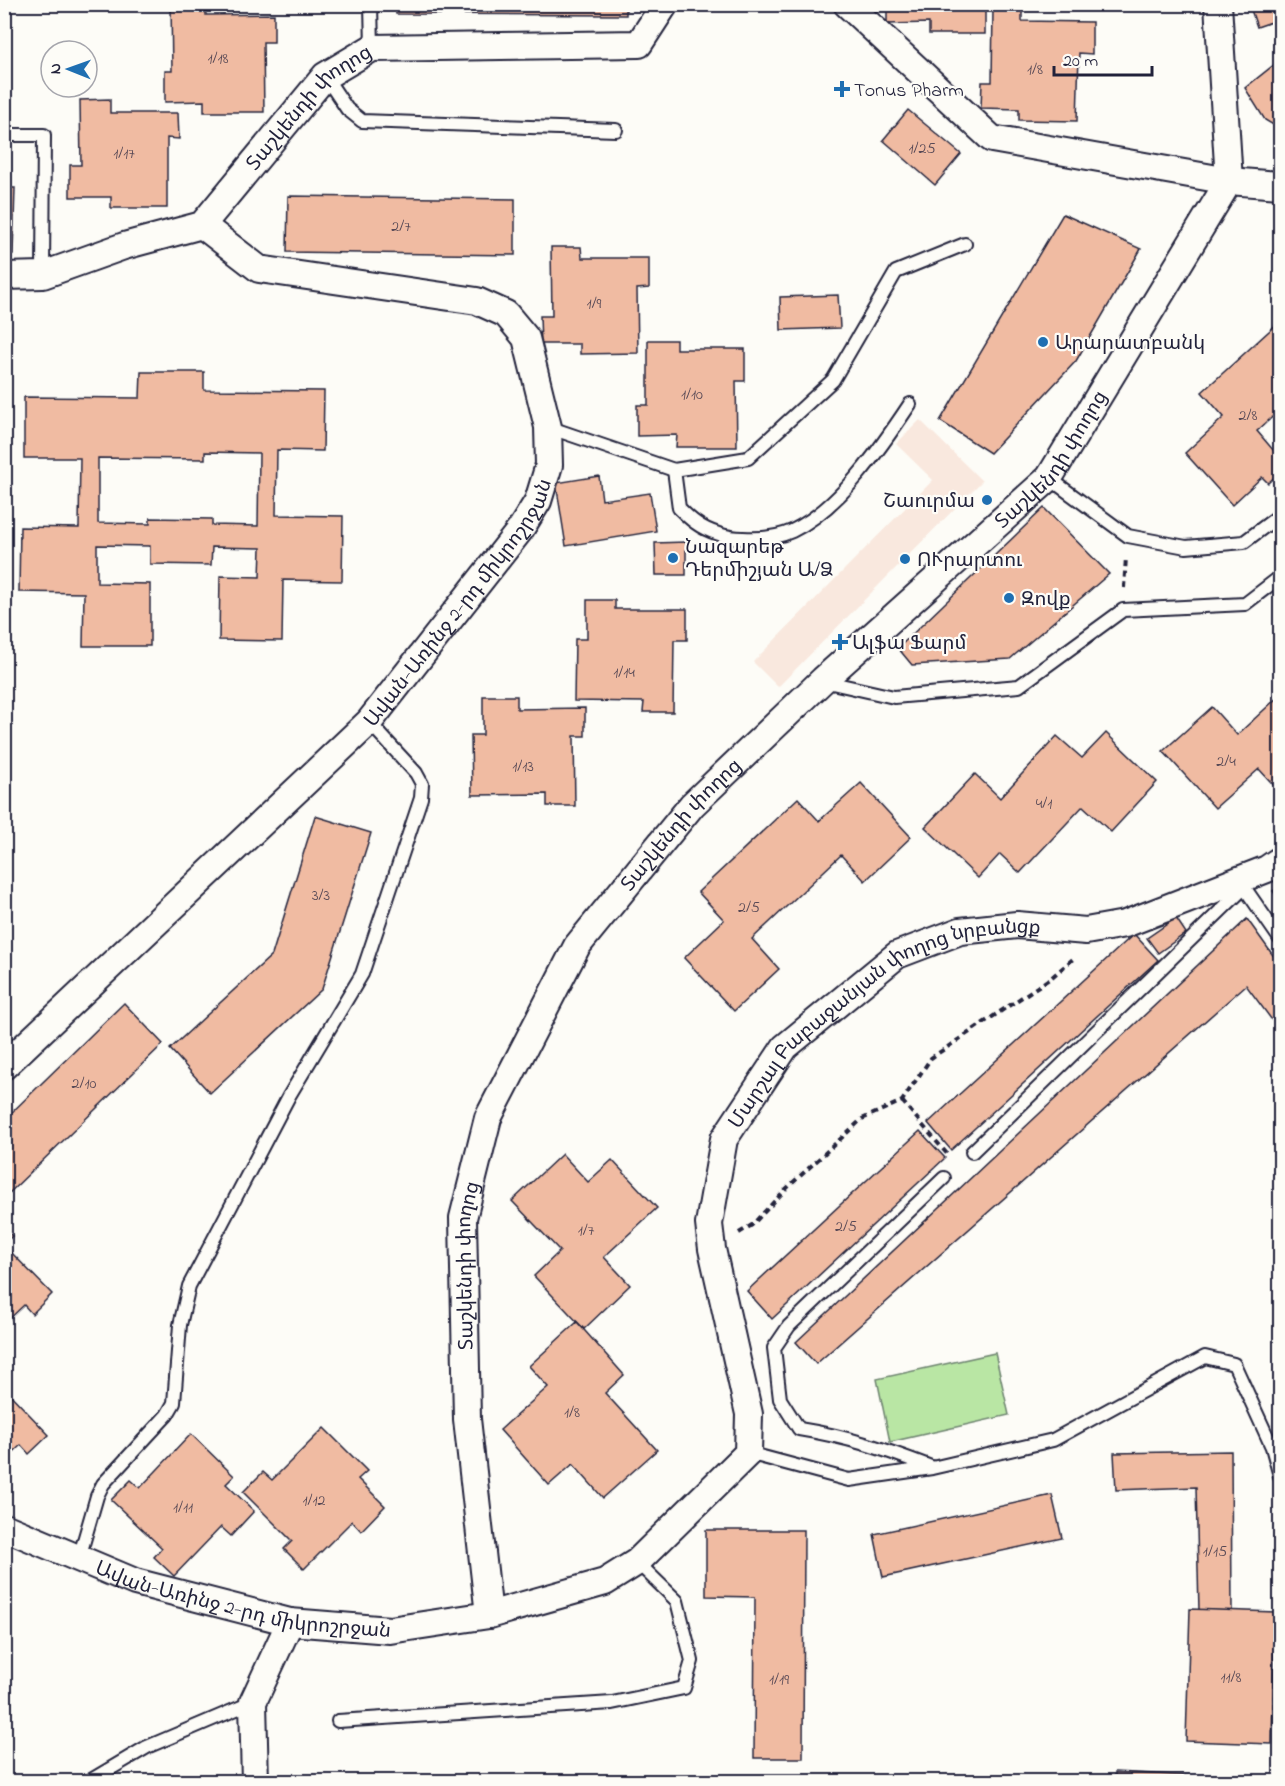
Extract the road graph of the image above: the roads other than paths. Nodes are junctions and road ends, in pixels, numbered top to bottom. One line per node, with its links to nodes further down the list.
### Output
1 (371, 4): 5 (lane)
2 (664, 4): 5 (street, Տաշկենդի փողոց)
3 (847, 4): 9 (street)
4 (1218, 4): 9 (street)
5 (372, 48): 6 (street, Տաշկենդի փողոց)
6 (325, 76): 7 (lane); 11 (street, Տաշկենդի փողոց)
7 (616, 130)
8 (4, 135): 13 (lane)
9 (1229, 181): 10 (street); 18 (street, Տաշկենդի փողոց)
10 (1281, 184)
11 (202, 225): 13 (street); 16 (street, Ավան-Առինջ 2-րդ միկրոշրջան)
12 (965, 244): 17 (lane)
13 (43, 275): 14 (street)
14 (4, 276)
15 (910, 404): 17 (lane)
16 (548, 427): 17 (lane); 22 (street, Ավան-Առինջ 2-րդ միկրոշրջան)
17 (674, 470)
18 (1049, 478): 19 (lane); 21 (street, Տաշկենդի փողոց)
19 (1281, 514)
20 (1281, 577): 21 (lane)
21 (823, 680): 35 (street, Տաշկենդի փողոց)
22 (369, 722): 26 (street, Ավան-Առինջ 2-րդ միկրոշրջան); 33 (lane)
23 (1274, 865): 24 (lane); 29 (street, Մարշալ Բաբաջանյան փողոց նրբանցք)
24 (1244, 887): 25 (lane); 27 (lane)
25 (1281, 939)
26 (4, 1066)
27 (972, 1152)
28 (944, 1178): 30 (lane)
29 (748, 1454): 30 (lane); 34 (street)
30 (932, 1468): 31 (lane)
31 (1281, 1476)
32 (4, 1527): 33 (street, Ավան-Առինջ 2-րդ միկրոշրջան)
33 (79, 1558): 36 (street, Ավան-Առինջ 2-րդ միկրոշրջան)
34 (637, 1562): 35 (street); 38 (lane)
35 (489, 1615): 36 (street, Ավան-Առինջ 2-րդ միկրոշրջան)
36 (290, 1622): 37 (street)
37 (253, 1701): 39 (lane); 40 (street)
38 (338, 1720)
39 (88, 1782)
40 (255, 1782)

